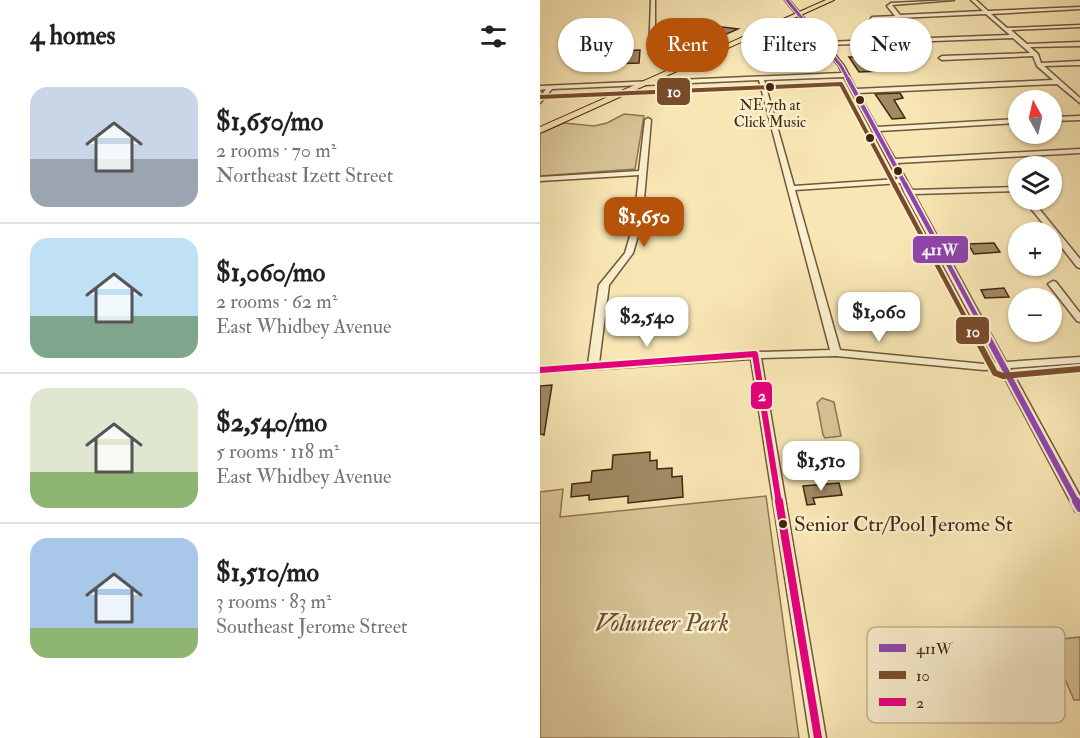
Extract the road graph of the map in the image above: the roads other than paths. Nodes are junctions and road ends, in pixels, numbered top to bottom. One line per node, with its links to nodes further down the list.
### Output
1 (653, 0): 13 (street)
2 (787, 0): 7 (street)
3 (831, 0): 8 (main road)
4 (952, 0): 6 (street)
5 (973, 0): 10 (street)
6 (920, 1): 12 (street)
7 (792, 8): 8 (main road); 11 (street)
8 (812, 8): 11 (main road)
9 (1080, 8): 10 (street)
10 (986, 12): 12 (street); 18 (street)
11 (798, 15): 14 (main road); 15 (street)
12 (899, 17): 16 (street)
13 (653, 18)
14 (790, 18)
15 (801, 18)
16 (874, 18)
17 (1080, 26): 18 (street)
18 (1006, 29): 19 (street)
19 (1015, 36): 20 (street); 22 (street)
20 (838, 43)
21 (1080, 44): 22 (street)
22 (1025, 46): 23 (street)
23 (1035, 54): 24 (street); 27 (street)
24 (942, 58)
25 (1080, 63): 27 (street)
26 (838, 64): 29 (street)
27 (1039, 65): 32 (street)
28 (670, 72): 30 (main road)
29 (846, 75): 31 (street); 40 (street)
30 (662, 76): 33 (main road); 34 (main road)
31 (761, 79): 33 (street); 55 (street)
32 (1058, 82): 39 (street); 40 (street)
33 (672, 83): 34 (street)
34 (644, 84): 35 (street); 41 (main road)
35 (612, 86): 37 (street); 41 (main road)
36 (540, 88): 37 (street)
37 (550, 88): 42 (street)
38 (1080, 88): 39 (street)
39 (1066, 89): 43 (street)
40 (854, 92): 48 (street)
41 (620, 95): 49 (main road)
42 (540, 101)
43 (1080, 101)
44 (1080, 118): 45 (street)
45 (1062, 119)
46 (648, 120): 52 (street)
47 (1008, 122): 48 (street)
48 (875, 129): 51 (street)
49 (540, 130)
50 (1080, 151): 51 (street)
51 (892, 161): 54 (street)
52 (642, 173): 53 (street); 65 (street)
53 (540, 180)
54 (902, 181): 55 (street); 57 (street)
55 (791, 188): 62 (street)
56 (1008, 189): 57 (street)
57 (908, 192): 66 (street)
58 (1036, 210): 59 (street)
59 (1080, 265)
60 (1053, 284): 61 (street)
61 (1080, 319)
62 (836, 352): 63 (street); 66 (street)
63 (755, 354): 65 (street); 69 (street)
64 (1080, 360): 66 (street)
65 (593, 366): 67 (street)
66 (1002, 367): 68 (street)
67 (540, 370)
68 (1080, 508)
69 (818, 738)

